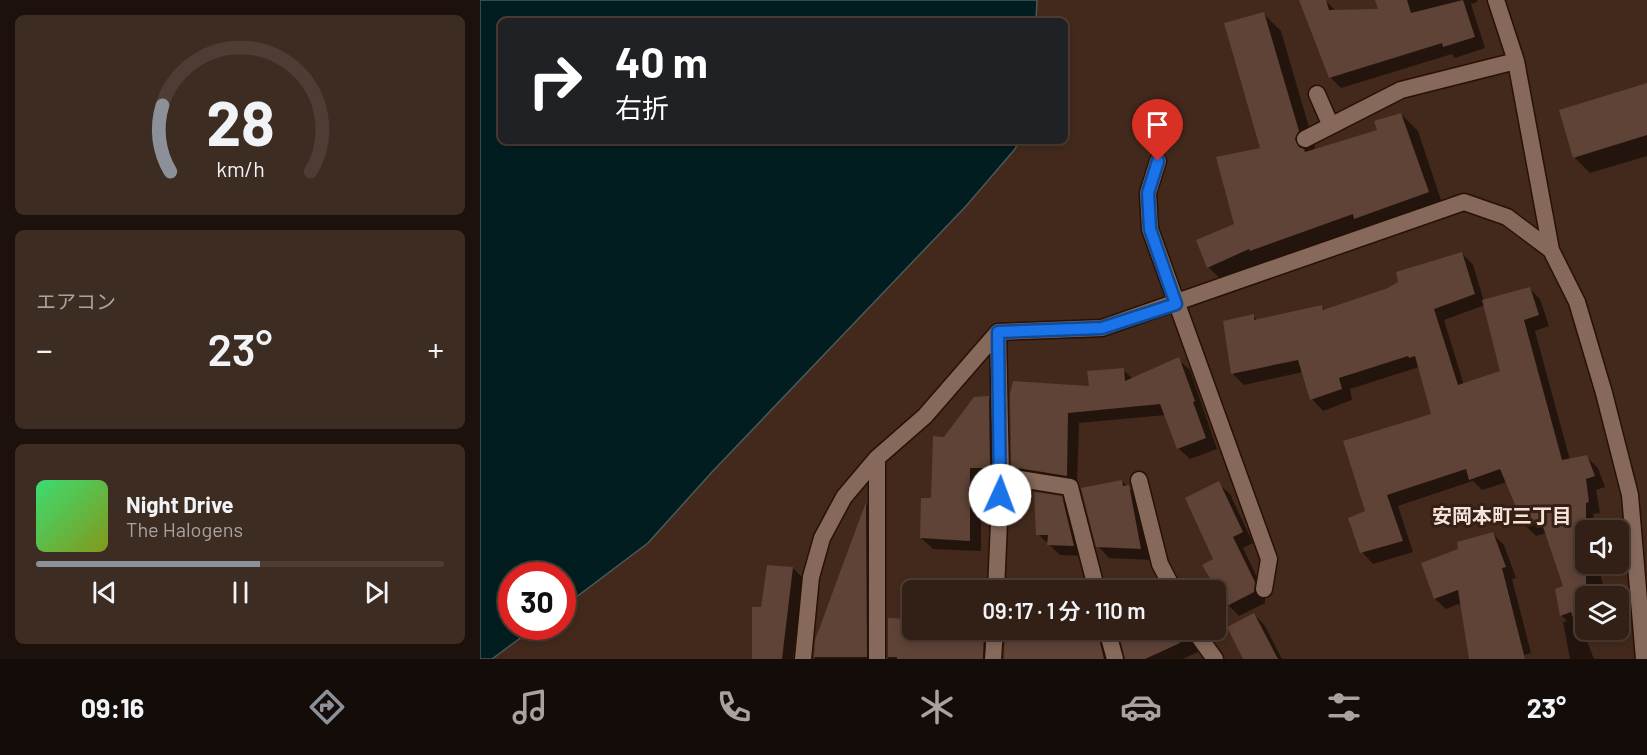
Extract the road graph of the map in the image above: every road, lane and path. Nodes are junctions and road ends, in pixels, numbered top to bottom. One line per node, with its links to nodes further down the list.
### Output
1 (1496, 0): 2 (street)
2 (1516, 61): 4 (street); 7 (street)
3 (1317, 94): 4 (street)
4 (1331, 126): 5 (street)
5 (1305, 138)
6 (1158, 161): 8 (street)
7 (1551, 250): 8 (street); 25 (street)
8 (1176, 304): 9 (street); 16 (street)
9 (998, 332): 10 (street); 11 (street)
10 (878, 458): 20 (street); 21 (street)
11 (1001, 476): 13 (street); 14 (street)
12 (1139, 480): 15 (street)
13 (996, 580)
14 (1094, 580)
15 (1168, 580)
16 (1264, 589)
17 (994, 640): 22 (street)
18 (1110, 640): 23 (street)
19 (1201, 640): 24 (street)
20 (803, 659)
21 (877, 659)
22 (993, 659)
23 (1115, 659)
24 (1215, 659)
25 (1644, 659)

